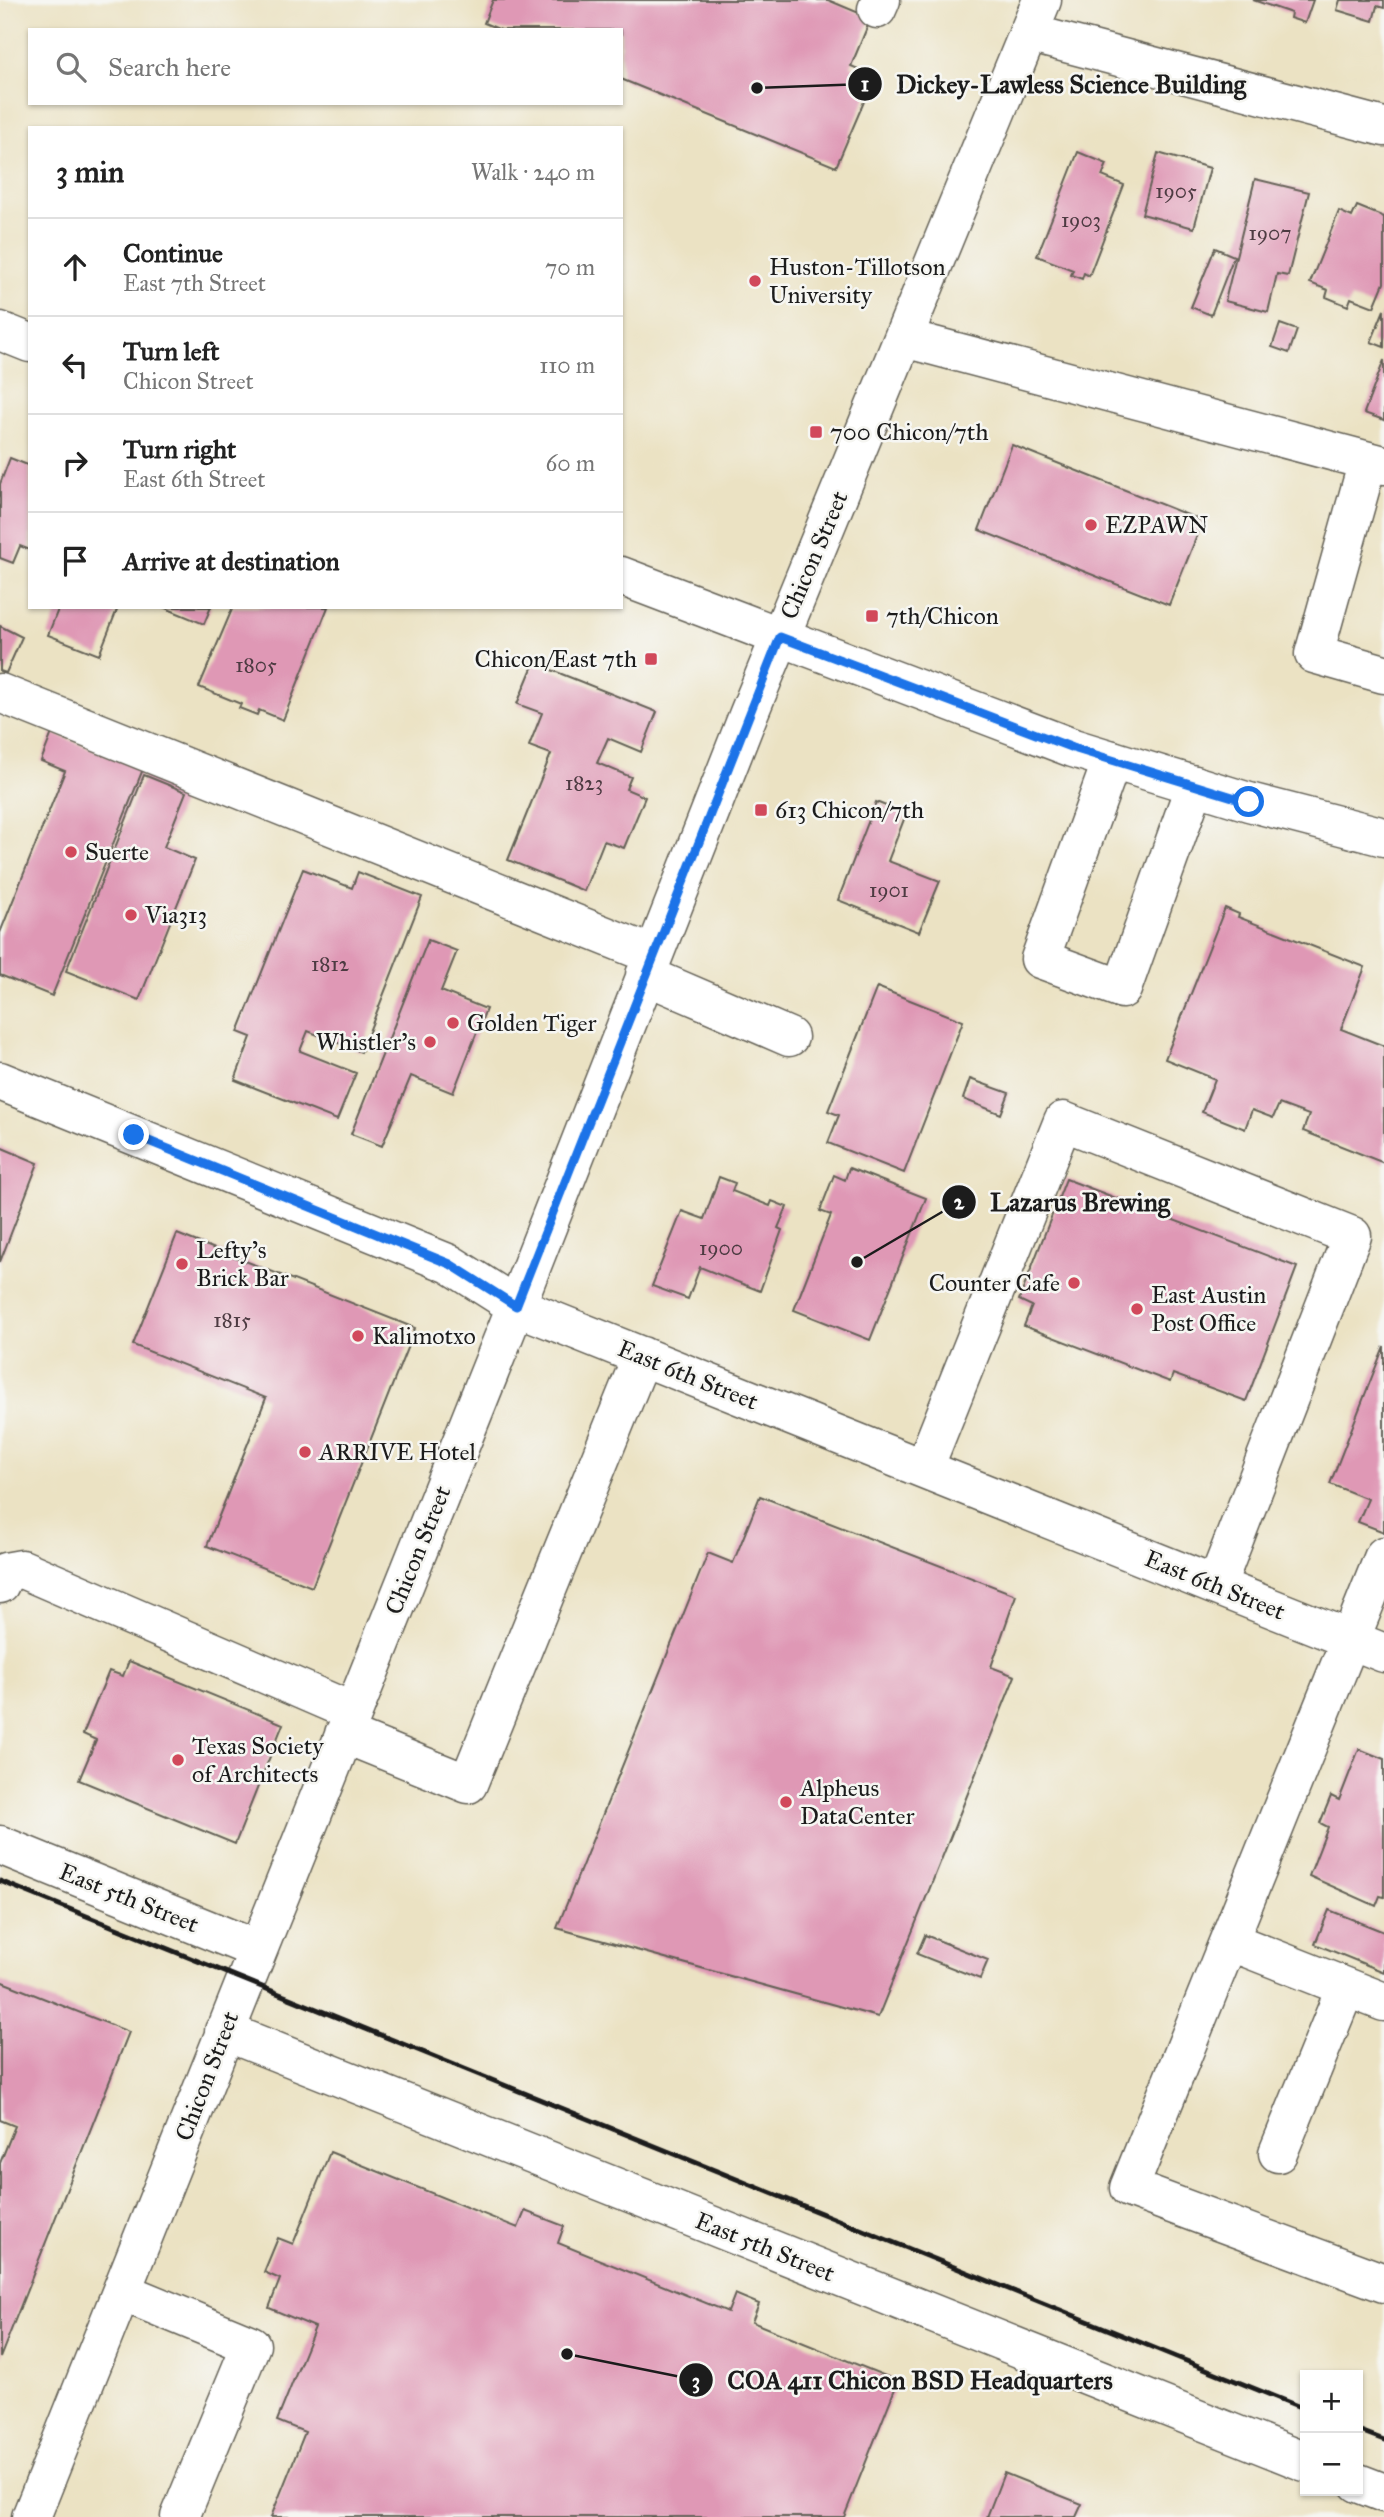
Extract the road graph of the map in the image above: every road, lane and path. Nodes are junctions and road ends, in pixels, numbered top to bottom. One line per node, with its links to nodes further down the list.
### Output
1 (1035, 17): 2 (street); 4 (street, Chicon Street)
2 (1384, 127)
3 (0, 331): 5 (street)
4 (904, 338): 6 (street); 8 (street, Chicon Street)
5 (28, 342)
6 (1376, 463): 9 (street)
7 (623, 577): 8 (street)
8 (780, 637): 11 (street); 14 (street, Chicon Street)
9 (1384, 674)
10 (0, 693): 14 (street)
11 (1112, 760): 12 (street); 12 (street)
12 (1195, 785): 13 (street)
13 (1384, 837)
14 (649, 965): 15 (street); 17 (street, Chicon Street)
15 (789, 1037)
16 (0, 1081): 17 (street, East 6th Street)
17 (516, 1306): 18 (street, East 6th Street); 25 (street, Chicon Street)
18 (642, 1356): 19 (street, East 6th Street); 25 (street)
19 (923, 1468): 22 (street, East 6th Street); 22 (street)
20 (1384, 1556): 23 (street)
21 (0, 1584): 25 (street)
22 (1216, 1586): 23 (street, East 6th Street)
23 (1348, 1639): 24 (street, East 6th Street); 27 (street)
24 (1384, 1653)
25 (349, 1723): 28 (street, Chicon Street)
26 (0, 1845): 28 (street, East 5th Street)
27 (1229, 1941): 29 (street); 33 (street)
28 (258, 1950): 31 (street, Chicon Street)
29 (1346, 1987): 30 (street); 32 (street)
30 (1384, 2002)
31 (224, 2031): 34 (street, Chicon Street); 35 (street, East 5th Street)
32 (1278, 2153)
33 (1384, 2283)
34 (123, 2292): 38 (street, Chicon Street); 39 (street)
35 (1300, 2460)
36 (1363, 2485): 37 (street)
37 (1384, 2493)
38 (31, 2517)
39 (180, 2517)

